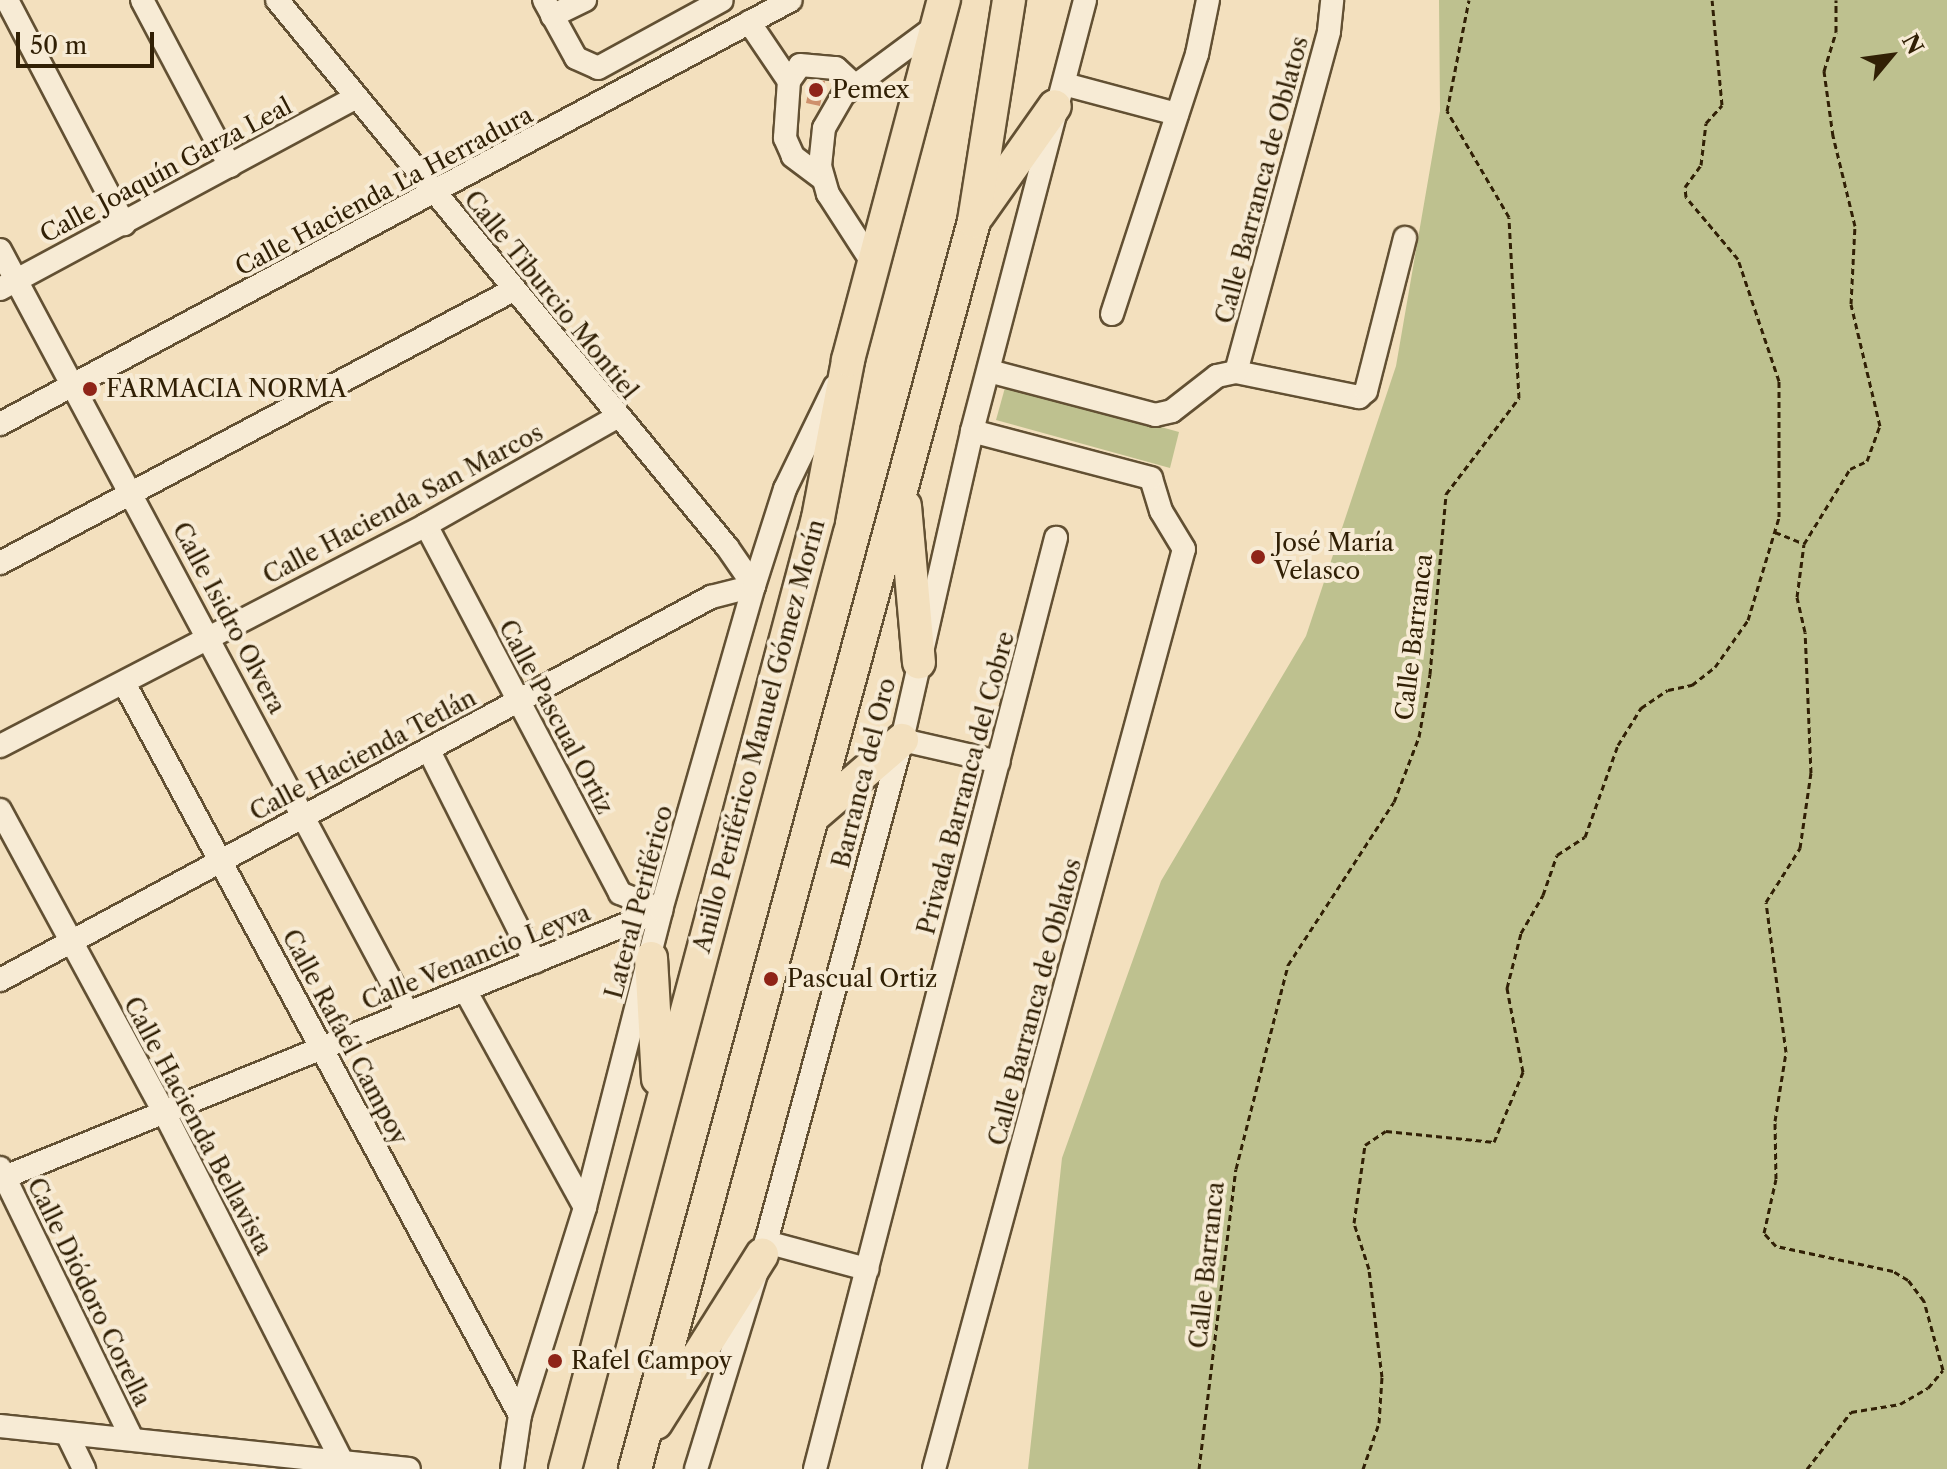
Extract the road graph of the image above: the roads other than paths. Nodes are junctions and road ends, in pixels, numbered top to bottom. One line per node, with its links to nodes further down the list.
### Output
1 (7, 0): 24 (street)
2 (142, 0): 20 (street)
3 (277, 0): 18 (street, Calle Tiburcio Montiel)
4 (585, 0): 12 (street)
5 (722, 0): 12 (street)
6 (791, 0): 14 (street, Calle Hacienda La Herradura)
7 (1009, 0): 23 (highway)
8 (1025, 0): 23 (highway)
9 (1085, 0): 17 (street)
10 (1208, 0): 19 (street)
11 (1332, 0): 33 (street, Calle Barranca de Oblatos)
12 (548, 8)
13 (942, 12): 16 (street); 27 (highway, Anillo Periférico Manuel Gómez Morín)
14 (749, 22): 15 (street); 22 (street, Calle Hacienda La Herradura)
15 (789, 81): 16 (street); 21 (street)
16 (854, 85): 21 (street)
17 (1060, 95): 19 (street); 23 (highway); 32 (street, Barranca del Oro)
18 (357, 97): 20 (street, Calle Joaquín Garza Leal); 22 (street, Calle Tiburcio Montiel)
19 (1177, 114): 30 (street)
20 (230, 166): 24 (street, Calle Joaquín Garza Leal)
21 (823, 179): 27 (street)
22 (436, 194): 29 (street, Calle Tiburcio Montiel); 34 (street, Calle Hacienda La Herradura)
23 (974, 221): 38 (highway)
24 (124, 224): 28 (street, Calle Joaquín Garza Leal)
25 (1405, 238): 33 (street)
26 (0, 250): 28 (street, Calle Isidro Olvera)
27 (874, 265): 31 (highway, Anillo Periférico Manuel Gómez Morín)
28 (8, 284): 34 (street, Calle Isidro Olvera)
29 (515, 289): 35 (street, Calle Tiburcio Montiel); 39 (street)
30 (1112, 314)
31 (848, 360): 43 (street, Lateral Periférico); 64 (highway, Anillo Periférico Manuel Gómez Morín)
32 (989, 371): 33 (street); 37 (street, Barranca del Oro)
33 (1236, 372)
34 (74, 385): 36 (street, Calle Hacienda La Herradura); 39 (street, Calle Isidro Olvera)
35 (617, 417): 40 (street, Calle Hacienda San Marcos); 43 (street, Calle Tiburcio Montiel)
36 (0, 424)
37 (972, 431): 45 (street, Barranca del Oro); 83 (street, Calle Barranca de Oblatos)
38 (903, 483): 45 (highway); 53 (highway)
39 (131, 491): 42 (street); 44 (street, Calle Isidro Olvera)
40 (426, 525): 44 (street, Calle Hacienda San Marcos); 47 (street, Calle Pascual Ortiz)
41 (1056, 538): 51 (street, Privada Barranca del Cobre)
42 (0, 563)
43 (754, 586): 47 (street, Calle Hacienda Tetlán); 56 (street, Lateral Periférico)
44 (209, 638): 46 (street, Calle Hacienda San Marcos); 54 (street, Calle Isidro Olvera)
45 (919, 662): 48 (street, Barranca del Oro)
46 (124, 683): 49 (street, Calle Hacienda San Marcos); 55 (street, Calle Rafaél Campoy)
47 (519, 701): 50 (street, Calle Hacienda Tetlán); 56 (street, Calle Pascual Ortiz)
48 (902, 740): 51 (street); 53 (highway); 68 (street, Barranca del Oro)
49 (0, 746)
50 (429, 751): 54 (street, Calle Hacienda Tetlán); 59 (street)
51 (999, 762): 69 (street, Privada Barranca del Cobre)
52 (0, 810): 57 (street, Calle Hacienda Bellavista)
53 (815, 815): 75 (highway)
54 (307, 816): 55 (street, Calle Hacienda Tetlán); 62 (street, Calle Isidro Olvera)
55 (219, 859): 57 (street, Calle Hacienda Tetlán); 63 (street, Calle Rafaél Campoy)
56 (661, 910): 58 (street, Lateral Periférico); 59 (street, Calle Venancio Leyva)
57 (72, 941): 60 (street, Calle Hacienda Tetlán); 65 (street, Calle Hacienda Bellavista)
58 (651, 958): 64 (highway); 67 (street, Lateral Periférico)
59 (535, 962): 61 (street, Calle Venancio Leyva)
60 (0, 980)
61 (465, 990): 62 (street, Calle Venancio Leyva); 67 (street)
62 (408, 1013): 63 (street, Calle Venancio Leyva)
63 (322, 1048): 65 (street, Calle Venancio Leyva); 70 (street, Calle Rafaél Campoy)
64 (660, 1109): 80 (highway, Anillo Periférico Manuel Gómez Morín)
65 (164, 1112): 66 (street, Calle Venancio Leyva); 76 (street, Calle Hacienda Bellavista)
66 (1, 1175): 73 (street, Calle Diódoro Corella)
67 (585, 1207): 70 (street, Lateral Periférico)
68 (764, 1248): 69 (street); 75 (highway); 81 (street, Barranca del Oro)
69 (867, 1269): 82 (street, Privada Barranca del Cobre)
70 (520, 1415): 79 (street, Lateral Periférico)
71 (0, 1426): 72 (street)
72 (68, 1436): 73 (street); 77 (street)
73 (132, 1439): 74 (street)
74 (235, 1459): 76 (street)
75 (637, 1459)
76 (344, 1465): 78 (street)
77 (84, 1469)
78 (409, 1469)
79 (512, 1469)
80 (565, 1469)
81 (696, 1469)
82 (815, 1469)
83 (934, 1469)

